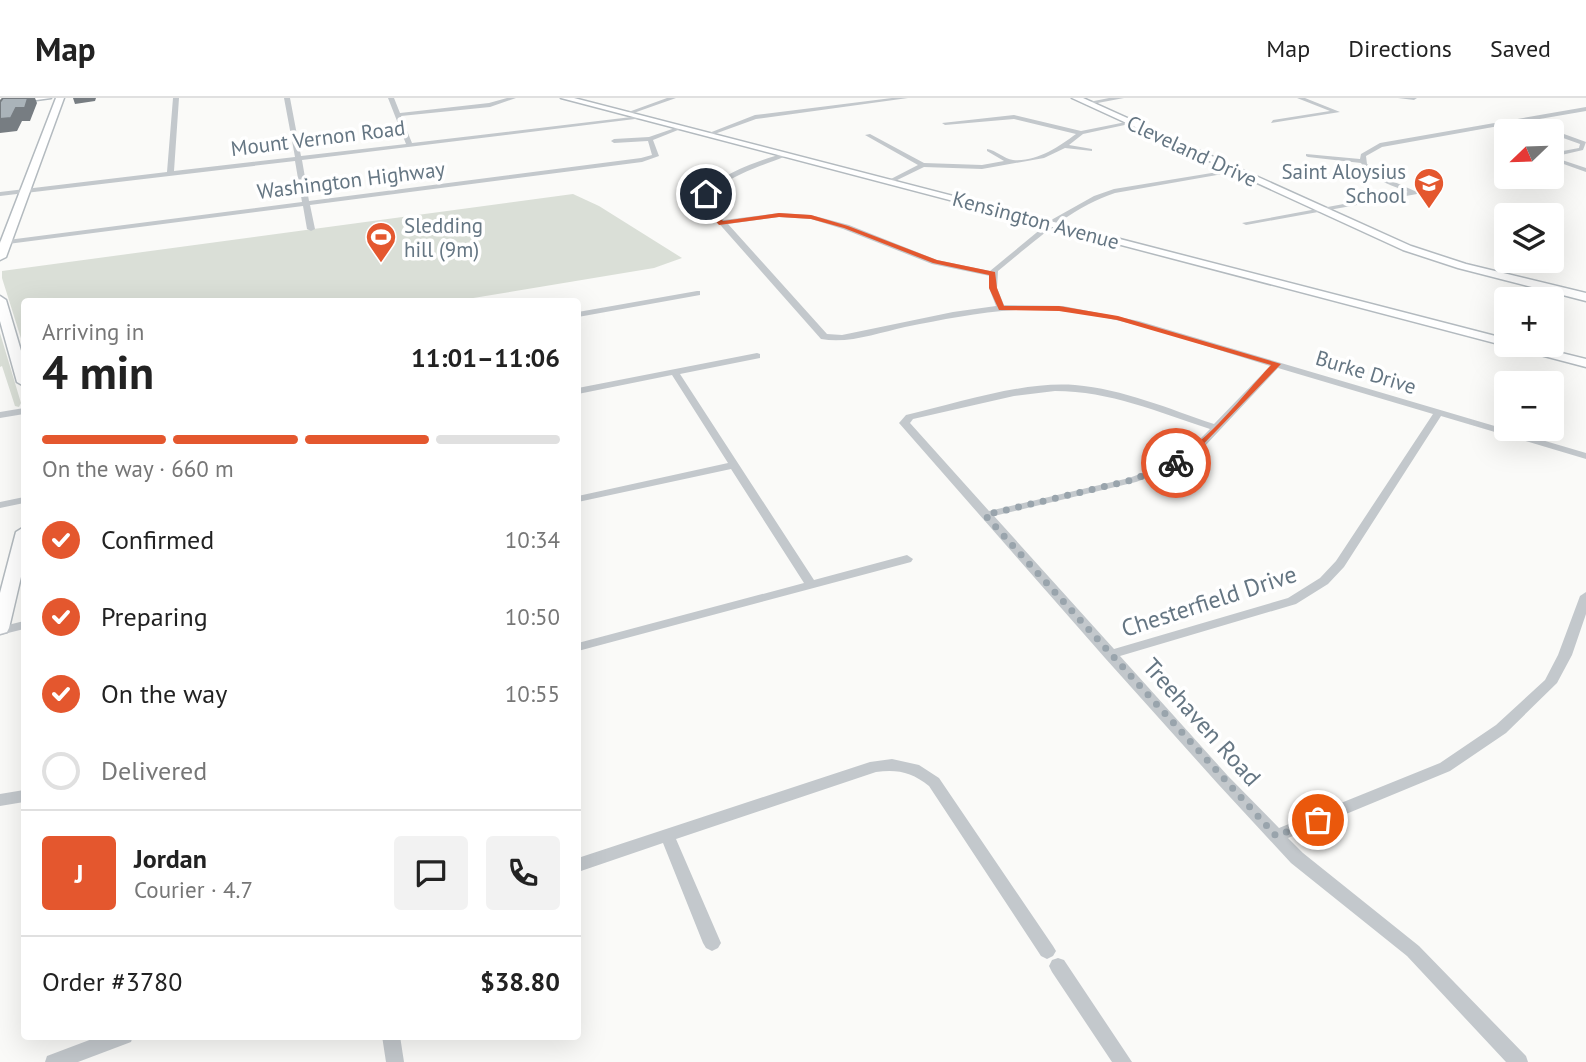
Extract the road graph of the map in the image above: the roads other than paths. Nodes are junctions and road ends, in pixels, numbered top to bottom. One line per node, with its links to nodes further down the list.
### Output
1 (47, 98): 15 (street)
2 (60, 98): 49 (street)
3 (176, 98): 47 (street)
4 (287, 98): 40 (street)
5 (391, 98): 19 (street)
6 (513, 98): 19 (street)
7 (565, 98): 18 (street, Kensington Avenue)
8 (673, 98): 18 (street)
9 (905, 98): 28 (street)
10 (1076, 98): 16 (street, Cleveland Drive)
11 (1121, 98): 16 (street)
12 (1300, 98): 22 (street)
13 (1401, 98): 14 (street)
14 (1414, 98)
15 (0, 103)
16 (1087, 103): 24 (street, Cleveland Drive)
17 (1586, 109): 21 (street)
18 (626, 114): 20 (street, Kensington Avenue)
19 (397, 115): 33 (street)
20 (640, 118): 26 (street, Kensington Avenue); 33 (street, Mount Vernon Road)
21 (1526, 119)
22 (1273, 122)
23 (945, 123): 27 (street)
24 (1131, 123): 27 (street); 45 (street, Cleveland Drive)
25 (1494, 125): 41 (street)
26 (680, 128): 28 (street, Kensington Avenue); 31 (street)
27 (1081, 133): 34 (street)
28 (707, 135): 38 (street, Kensington Avenue)
29 (868, 135): 44 (street)
30 (1564, 135): 37 (street)
31 (650, 139): 32 (street); 51 (street, Washington Highway)
32 (614, 141)
33 (410, 145): 40 (street, Mount Vernon Road)
34 (1064, 146): 36 (street); 43 (street)
35 (989, 150): 43 (street)
36 (1090, 150)
37 (1564, 152)
38 (784, 155): 48 (street, Kensington Avenue); 53 (street, Burke Drive)
39 (1308, 155): 41 (street)
40 (298, 158): 47 (street, Mount Vernon Road); 51 (street)
41 (1362, 161): 52 (street)
42 (1564, 162): 46 (street)
43 (1011, 163): 44 (street)
44 (923, 165): 48 (street)
45 (1234, 170): 52 (street, Cleveland Drive); 55 (street)
46 (1586, 170)
47 (170, 174): 49 (street, Mount Vernon Road)
48 (889, 182): 55 (street, Kensington Avenue)
49 (26, 191): 50 (street, Mount Vernon Road); 57 (street)
50 (0, 194)
51 (306, 204): 56 (street); 57 (street, Washington Highway)
52 (1320, 209): 54 (street); 61 (street, Cleveland Drive)
53 (721, 223): 59 (street); 63 (street, Burke Drive)
54 (1246, 223)
55 (1053, 225): 59 (street); 65 (street, Kensington Avenue)
56 (311, 229)
57 (3, 243): 58 (street)
58 (0, 257)
59 (993, 274): 63 (street)
60 (697, 293): 64 (street)
61 (1586, 297)
62 (0, 300): 70 (street)
63 (1001, 309): 69 (street, Burke Drive)
64 (581, 313)
65 (1494, 340)
66 (758, 356): 71 (street)
67 (1562, 357): 68 (street)
68 (1586, 363)
69 (1277, 364): 74 (street, Burke Drive); 76 (street)
70 (21, 372)
71 (675, 373): 72 (street); 78 (street)
72 (581, 390)
73 (21, 412): 75 (street)
74 (1439, 412): 77 (street, Burke Drive); 90 (street, Chesterfield Drive)
75 (0, 415)
76 (1217, 428): 82 (street); 82 (street, Treehaven Road)
77 (1586, 456)
78 (734, 465): 79 (street); 85 (street)
79 (581, 498)
80 (21, 501): 81 (street)
81 (0, 505)
82 (985, 515): 90 (street, Treehaven Road)
83 (21, 544): 88 (street)
84 (907, 559): 85 (street)
85 (811, 584): 89 (street)
86 (1586, 596): 94 (street)
87 (21, 626): 88 (street)
88 (0, 629)
89 (581, 646)
90 (1110, 655): 94 (street, Treehaven Road)
91 (21, 796): 92 (street)
92 (0, 800)
93 (667, 835): 95 (street); 96 (street); 97 (street)
94 (1276, 836): 104 (street, Treehaven Road)
95 (581, 864)
96 (712, 943)
97 (1047, 951)
98 (1058, 966): 103 (street)
99 (113, 1040): 101 (street)
100 (392, 1040): 102 (street)
101 (54, 1062)
102 (395, 1062)
103 (1123, 1062)
104 (1519, 1062)

